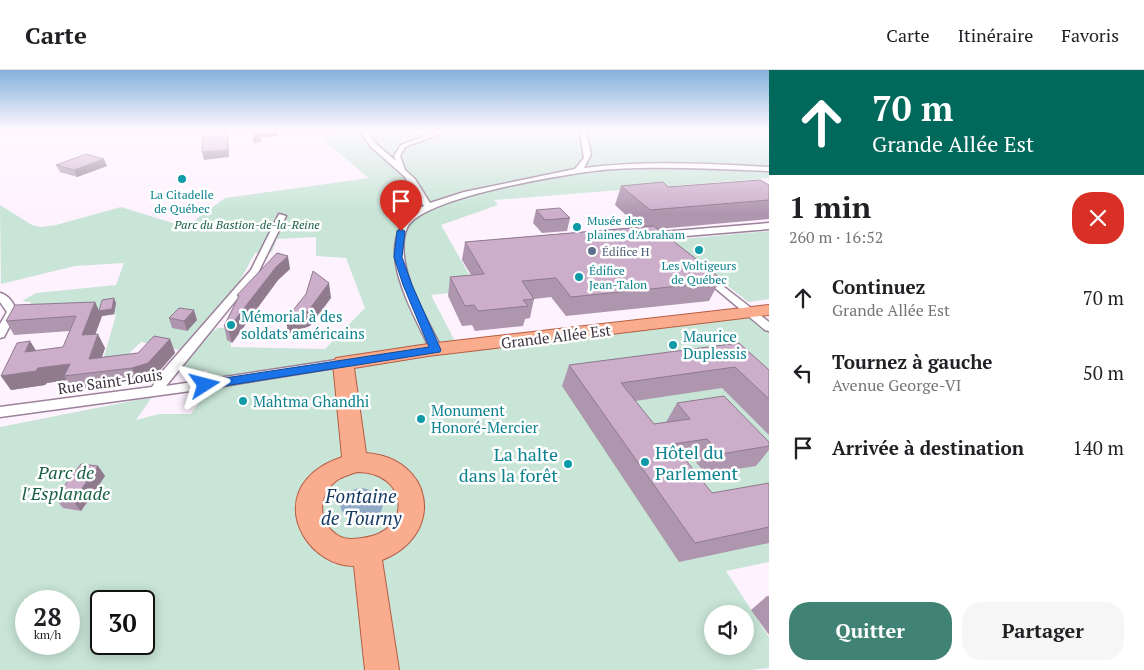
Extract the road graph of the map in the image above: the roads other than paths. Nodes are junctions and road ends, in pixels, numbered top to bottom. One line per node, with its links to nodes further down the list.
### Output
1 (388, 158): 4 (street)
2 (398, 158): 4 (street)
3 (588, 158): 6 (street)
4 (402, 170): 7 (street)
5 (769, 170): 6 (street)
6 (577, 171): 7 (street)
7 (429, 206): 19 (street)
8 (282, 216): 21 (street)
9 (769, 226): 10 (street)
10 (656, 236): 11 (street); 12 (street)
11 (644, 237)
12 (669, 246)
13 (695, 267): 16 (street)
14 (0, 296): 18 (street)
15 (769, 310): 16 (main road, Grande Allée Est)
16 (750, 312): 17 (street); 19 (main road, Grande Allée Est)
17 (769, 328)
18 (0, 334)
19 (436, 350): 20 (main road, Grande Allée Est)
20 (343, 363): 21 (street, Rue Saint-Louis); 23 (main road)
21 (156, 391): 22 (street, Rue Saint-Louis)
22 (0, 412)
23 (355, 462): 24 (main road); 24 (main road)
24 (367, 553): 25 (main road)
25 (382, 670)

